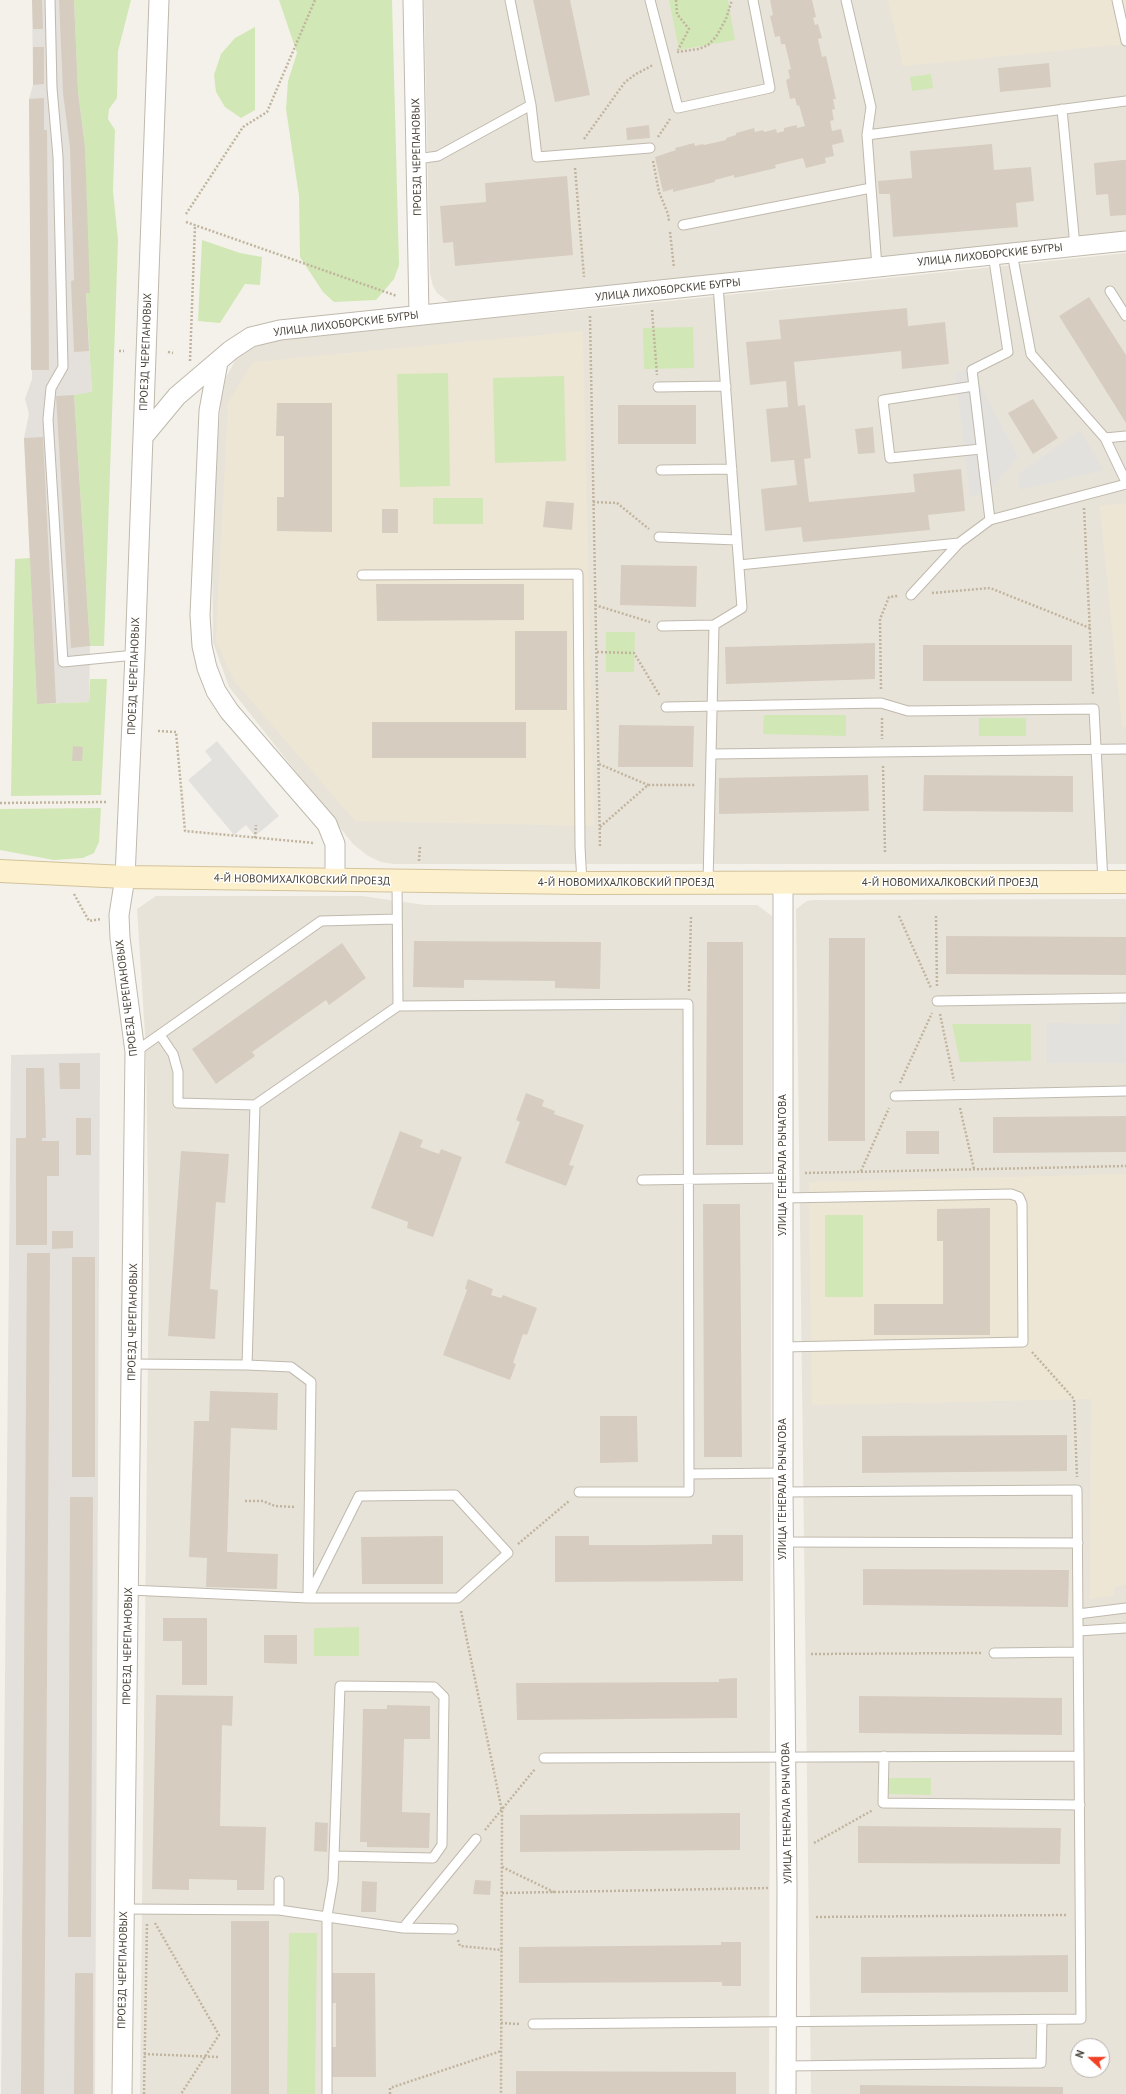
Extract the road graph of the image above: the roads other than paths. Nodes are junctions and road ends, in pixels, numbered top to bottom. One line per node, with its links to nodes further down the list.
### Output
1 (50, 0): 47 (lane)
2 (159, 0): 32 (street, ПРОЕЗД ЧЕРЕПАНОВЫХ)
3 (413, 0): 15 (street, ПРОЕЗД ЧЕРЕПАНОВЫХ)
4 (510, 0): 11 (lane)
5 (650, 0): 6 (lane)
6 (753, 0)
7 (846, 0): 13 (lane)
8 (1117, 0): 9 (lane)
9 (1126, 41)
10 (1126, 102): 12 (lane)
11 (530, 105): 14 (lane); 15 (lane)
12 (1062, 109): 13 (lane); 19 (lane)
13 (867, 135): 16 (lane)
14 (650, 148)
15 (417, 159): 25 (street, ПРОЕЗД ЧЕРЕПАНОВЫХ)
16 (871, 188): 17 (lane); 22 (lane)
17 (682, 225)
18 (1126, 241): 19 (street, УЛИЦА ЛИХОБОРСКИЕ БУГРЫ)
19 (1075, 246): 20 (street, УЛИЦА ЛИХОБОРСКИЕ БУГРЫ)
20 (1012, 253): 21 (street, УЛИЦА ЛИХОБОРСКИЕ БУГРЫ); 33 (lane)
21 (993, 254): 22 (street, УЛИЦА ЛИХОБОРСКИЕ БУГРЫ); 29 (lane)
22 (877, 267): 23 (street, УЛИЦА ЛИХОБОРСКИЕ БУГРЫ)
23 (718, 285): 25 (street, УЛИЦА ЛИХОБОРСКИЕ БУГРЫ); 28 (lane)
24 (1110, 291): 26 (lane)
25 (419, 315): 27 (street, УЛИЦА ЛИХОБОРСКИЕ БУГРЫ)
26 (1126, 316)
27 (218, 362): 32 (street, УЛИЦА ЛИХОБОРСКИЕ БУГРЫ); 55 (street)
28 (726, 386): 30 (lane); 35 (lane)
29 (974, 386): 34 (lane); 34 (lane)
30 (658, 387)
31 (1126, 436): 33 (lane)
32 (143, 438): 47 (street, ПРОЕЗД ЧЕРЕПАНОВЫХ)
33 (1104, 438): 37 (lane)
34 (981, 449): 38 (lane)
35 (732, 469): 36 (lane); 40 (lane)
36 (661, 470)
37 (1126, 483): 38 (lane)
38 (990, 520): 41 (lane)
39 (659, 537): 40 (lane)
40 (737, 540): 42 (lane)
41 (959, 543): 42 (lane); 44 (lane)
42 (739, 564): 45 (lane)
43 (362, 575): 59 (lane)
44 (910, 595)
45 (714, 624): 46 (lane); 48 (lane)
46 (662, 626)
47 (135, 655): 54 (street, ПРОЕЗД ЧЕРЕПАНОВЫХ)
48 (713, 706): 49 (lane); 50 (lane); 52 (lane)
49 (666, 707)
50 (1096, 748): 51 (lane); 52 (lane); 57 (lane)
51 (1126, 749)
52 (712, 754): 60 (lane)
53 (0, 871): 54 (street, 4-Й НОВОМИХАЛКОВСКИЙ ПРОЕЗД)
54 (125, 877): 55 (street, 4-Й НОВОМИХАЛКОВСКИЙ ПРОЕЗД); 67 (street, ПРОЕЗД ЧЕРЕПАНОВЫХ)
55 (335, 881): 56 (street, 4-Й НОВОМИХАЛКОВСКИЙ ПРОЕЗД)
56 (397, 881): 59 (street, 4-Й НОВОМИХАЛКОВСКИЙ ПРОЕЗД); 62 (lane)
57 (1103, 882): 58 (street, 4-Й НОВОМИХАЛКОВСКИЙ ПРОЕЗД); 61 (street, 4-Й НОВОМИХАЛКОВСКИЙ ПРОЕЗД)
58 (1126, 882)
59 (582, 883): 60 (street, 4-Й НОВОМИХАЛКОВСКИЙ ПРОЕЗД)
60 (708, 884): 61 (street, 4-Й НОВОМИХАЛКОВСКИЙ ПРОЕЗД)
61 (783, 884): 71 (street, УЛИЦА ГЕНЕРАЛА РЫЧАГОВА)
62 (397, 920): 65 (lane); 66 (lane)
63 (1126, 998): 64 (lane)
64 (937, 1001)
65 (398, 1006): 70 (lane); 73 (lane)
66 (160, 1035): 67 (lane); 70 (lane)
67 (135, 1052): 76 (street, ПРОЕЗД ЧЕРЕПАНОВЫХ)
68 (1126, 1092): 69 (lane)
69 (895, 1096)
70 (255, 1105): 77 (lane)
71 (783, 1178): 73 (lane); 74 (street, УЛИЦА ГЕНЕРАЛА РЫЧАГОВА)
72 (642, 1180): 73 (lane)
73 (688, 1180): 78 (lane)
74 (783, 1198): 75 (street, УЛИЦА ГЕНЕРАЛА РЫЧАГОВА); 75 (lane)
75 (783, 1346): 79 (street, УЛИЦА ГЕНЕРАЛА РЫЧАГОВА)
76 (132, 1364): 77 (lane); 83 (street, ПРОЕЗД ЧЕРЕПАНОВЫХ)
77 (247, 1365): 84 (lane)
78 (689, 1474): 79 (lane); 80 (lane)
79 (783, 1483): 81 (street, УЛИЦА ГЕНЕРАЛА РЫЧАГОВА); 82 (lane)
80 (579, 1492)
81 (783, 1542): 82 (lane); 91 (street, УЛИЦА ГЕНЕРАЛА РЫЧАГОВА)
82 (1078, 1543): 86 (lane)
83 (129, 1590): 84 (lane); 99 (street, ПРОЕЗД ЧЕРЕПАНОВЫХ)
84 (308, 1598): 84 (lane)
85 (1126, 1608): 86 (lane)
86 (1078, 1614): 88 (lane)
87 (1126, 1628): 88 (lane)
88 (1078, 1631): 89 (lane)
89 (1078, 1652): 90 (lane); 93 (lane)
90 (994, 1653)
91 (786, 1756): 92 (lane); 94 (lane); 105 (street, УЛИЦА ГЕНЕРАЛА РЫЧАГОВА)
92 (884, 1756): 93 (lane); 95 (lane)
93 (1079, 1756): 95 (lane)
94 (544, 1758)
95 (1080, 1805): 104 (lane)
96 (476, 1839): 102 (lane)
97 (334, 1856): 97 (lane); 101 (lane)
98 (279, 1881): 100 (lane)
99 (124, 1909): 100 (lane); 108 (street, ПРОЕЗД ЧЕРЕПАНОВЫХ)
100 (279, 1910): 101 (lane)
101 (327, 1916): 102 (lane); 109 (lane)
102 (403, 1928): 103 (lane)
103 (453, 1929)
104 (1042, 2020): 105 (lane); 107 (lane)
105 (786, 2023): 106 (lane); 107 (street, УЛИЦА ГЕНЕРАЛА РЫЧАГОВА)
106 (533, 2024)
107 (786, 2066): 110 (street, УЛИЦА ГЕНЕРАЛА РЫЧАГОВА)
108 (122, 2094)
109 (327, 2094)
110 (786, 2094)

